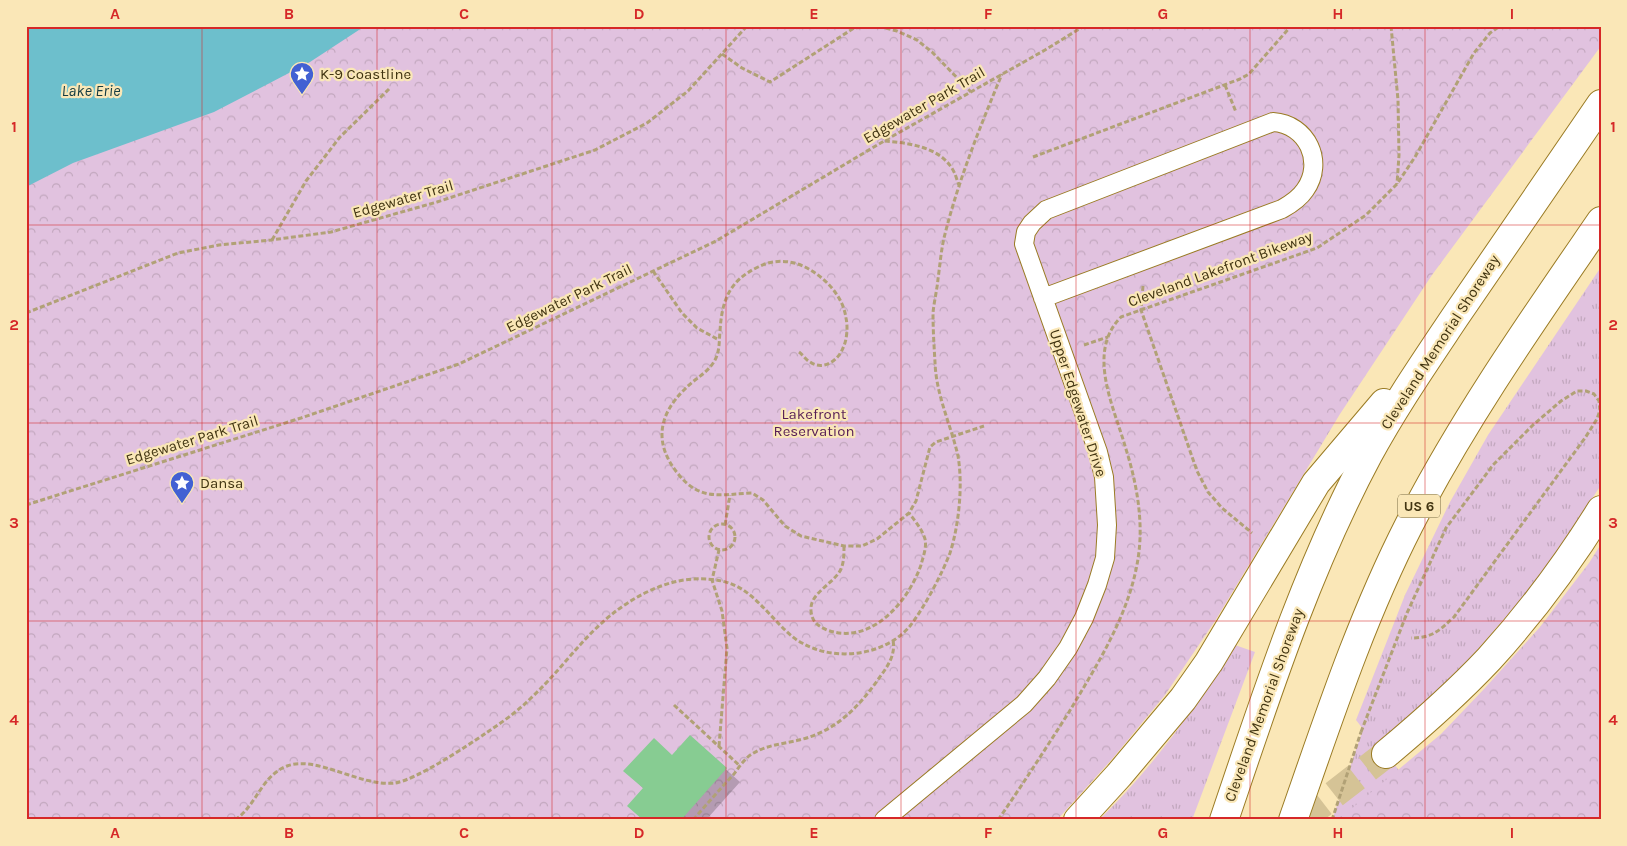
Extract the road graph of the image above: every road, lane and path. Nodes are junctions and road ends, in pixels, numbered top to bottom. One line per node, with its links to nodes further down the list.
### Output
1 (747, 26): 6 (path, Edgewater Trail)
2 (1084, 26): 7 (path, Edgewater Park Trail)
3 (1291, 26): 12 (path)
4 (1391, 26): 13 (path)
5 (1500, 26): 13 (path, Cleveland Lakefront Bikeway)
6 (722, 54): 9 (path); 16 (path, Edgewater Trail)
7 (1002, 74): 9 (path, Edgewater Park Trail); 14 (path)
8 (388, 89): 16 (path)
9 (971, 92): 11 (path, Edgewater Park Trail)
10 (1601, 104): 22 (highway, Cleveland Memorial Shoreway)
11 (884, 141): 14 (path); 17 (path, Edgewater Park Trail)
12 (1033, 157)
13 (1397, 184): 19 (path, Cleveland Lakefront Bikeway)
14 (959, 185): 26 (path)
15 (1601, 221): 47 (highway, US 6)
16 (271, 240): 20 (path, Edgewater Trail)
17 (653, 271): 23 (path); 28 (path, Edgewater Park Trail)
18 (1043, 298): 18 (lane, Upper Edgewater Drive); 44 (lane, Upper Edgewater Drive)
19 (1140, 310): 21 (path, Cleveland Lakefront Bikeway); 32 (path)
20 (26, 313)
21 (1113, 324)
22 (1451, 324): 45 (highway); 46 (highway, Cleveland Memorial Shoreway)
23 (719, 340): 24 (path); 27 (path)
24 (799, 352)
25 (984, 426): 26 (path)
26 (952, 436): 30 (path); 37 (path)
27 (730, 495): 31 (path); 33 (path)
28 (26, 505)
29 (1601, 510): 40 (highway)
30 (908, 513): 33 (path); 33 (path)
31 (725, 525): 34 (path); 34 (path)
32 (1258, 539)
33 (844, 546)
34 (719, 550): 35 (path)
35 (712, 580): 37 (path); 39 (path); 42 (path)
36 (1411, 638): 48 (path, bridge)
37 (893, 640): 41 (path)
38 (674, 705): 39 (path)
39 (719, 746): 41 (path)
40 (1386, 754)
41 (740, 766): 43 (path)
42 (235, 820)
43 (693, 820)
44 (884, 820)
45 (1078, 820)
46 (1224, 820)
47 (1294, 820)
48 (1332, 820)

